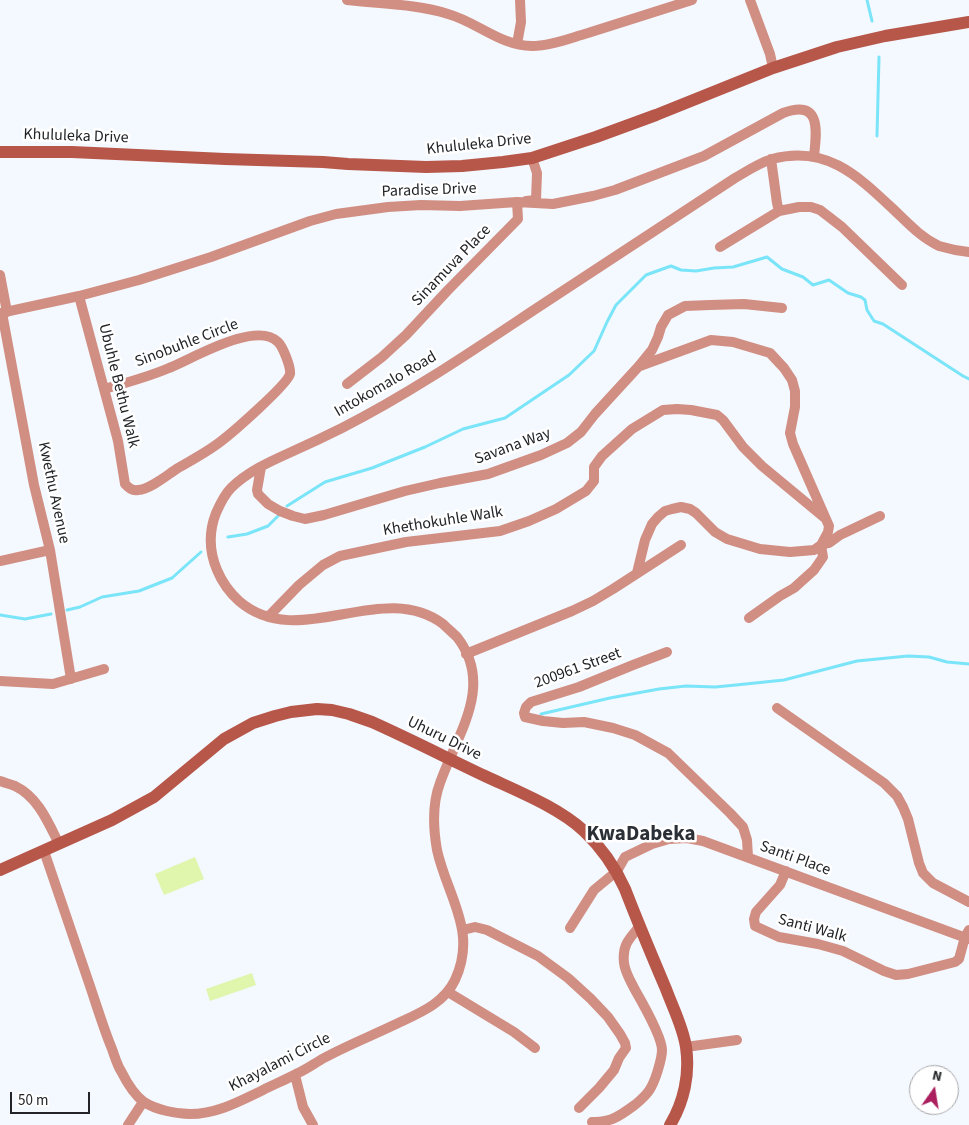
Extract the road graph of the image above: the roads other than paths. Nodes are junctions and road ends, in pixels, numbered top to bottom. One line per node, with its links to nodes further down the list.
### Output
1 (347, 0): 6 (street)
2 (521, 0): 6 (street)
3 (692, 0): 6 (street)
4 (750, 0): 7 (street)
5 (969, 22): 7 (street, Khululeka Drive)
6 (517, 44)
7 (773, 68): 10 (street, Khululeka Drive)
8 (0, 152): 10 (street, Khululeka Drive)
9 (814, 156): 11 (street, Intokomalo Road); 12 (street, Paradise Drive); 15 (street, Intokomalo Road)
10 (532, 158): 12 (street)
11 (771, 159): 13 (street); 24 (street, Intokomalo Road)
12 (517, 202): 18 (street, Paradise Drive); 22 (street, Sinamuva Place)
13 (779, 211): 14 (street); 17 (street)
14 (720, 246)
15 (969, 252)
16 (0, 274): 20 (street, Kwethu Avenue)
17 (902, 285)
18 (79, 296): 20 (street, Paradise Drive); 23 (street, Ubuhle Bethu Walk)
19 (782, 308): 21 (street, Savana Way)
20 (3, 313): 30 (street, Kwethu Avenue)
21 (639, 366): 24 (street, Savana Way); 27 (street)
22 (347, 384)
23 (104, 389): 25 (street, Ubuhle Bethu Walk); 25 (street, Sinobuhle Circle)
24 (262, 467): 33 (street, Intokomalo Road)
25 (125, 484)
26 (880, 516): 28 (street)
27 (826, 519): 28 (street); 33 (street, Khethokuhle Walk)
28 (821, 544): 32 (street); 34 (street)
29 (681, 545): 32 (street)
30 (50, 550): 31 (street); 38 (street, Kwethu Avenue)
31 (0, 561)
32 (637, 573): 36 (street)
33 (268, 618): 36 (street, Intokomalo Road)
34 (749, 618)
35 (667, 652): 45 (street, 200961 Street)
36 (466, 654): 41 (street, Intokomalo Road)
37 (104, 669): 38 (street)
38 (72, 679): 39 (street)
39 (0, 681)
40 (777, 708): 49 (street)
41 (450, 760): 43 (street, Uhuru Drive); 47 (street, Uhuru Drive); 52 (street, Khayalami Circle)
42 (0, 781): 43 (street)
43 (59, 844): 44 (street, Uhuru Drive)
44 (44, 851): 46 (street, Uhuru Drive); 59 (street, Khayalami Circle)
45 (748, 857): 47 (street, Santi Place); 48 (street, Santi Place)
46 (0, 870)
47 (617, 870): 50 (street, Uhuru Drive); 51 (street, Santi Place)
48 (786, 871): 53 (street, Santi Place); 53 (street, Santi Walk)
49 (969, 902)
50 (640, 926): 56 (street, Uhuru Drive); 61 (street)
51 (570, 928)
52 (463, 930): 54 (street, Khayalami Circle); 60 (street)
53 (968, 935)
54 (448, 992): 57 (street); 58 (street, Khayalami Circle)
55 (737, 1040): 56 (street)
56 (686, 1047): 64 (street, Uhuru Drive)
57 (534, 1048)
58 (295, 1076): 59 (street, Khayalami Circle); 63 (street)
59 (144, 1102): 62 (street)
60 (579, 1108)
61 (592, 1122)
62 (128, 1125)
63 (312, 1125)
64 (670, 1125)

